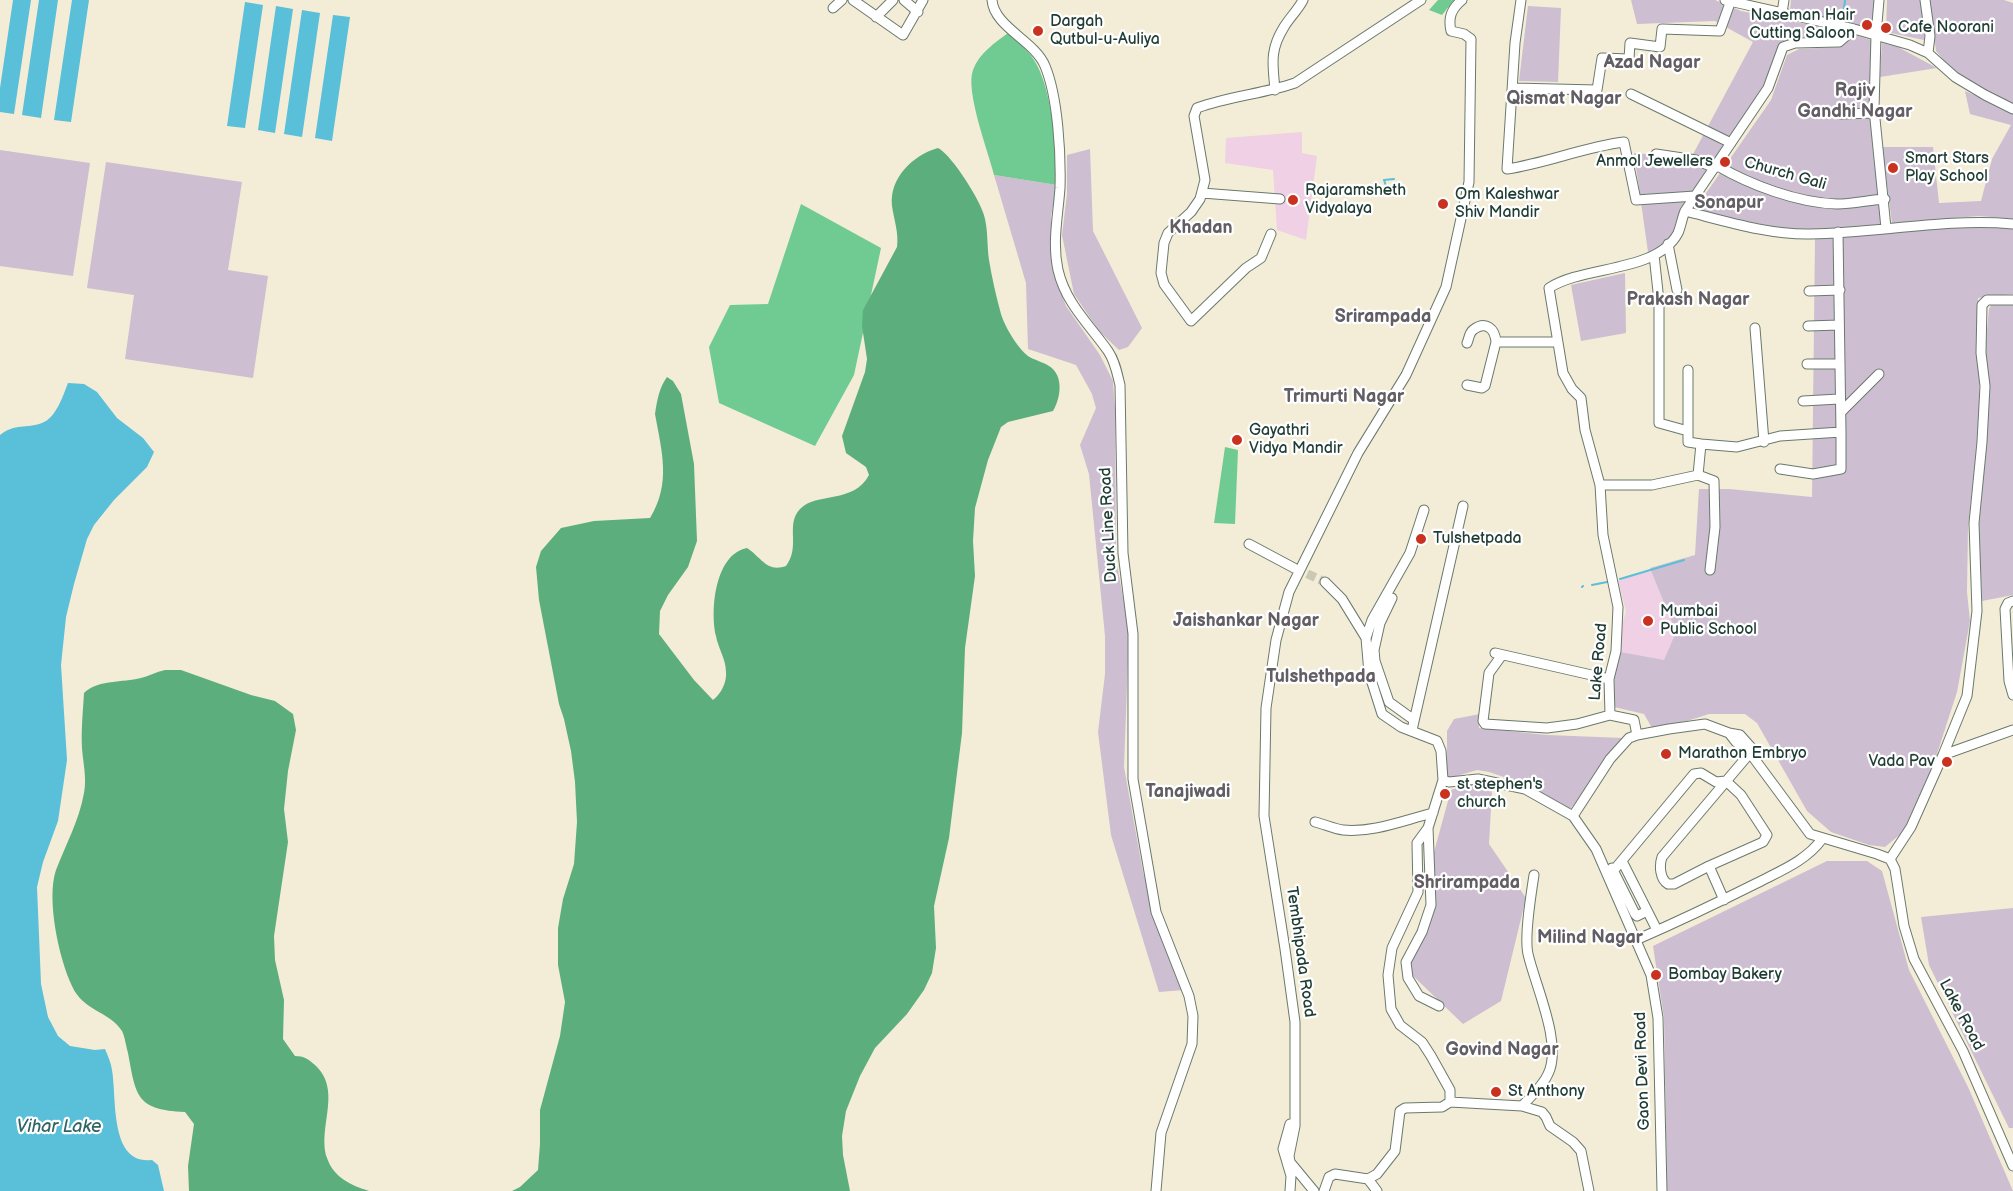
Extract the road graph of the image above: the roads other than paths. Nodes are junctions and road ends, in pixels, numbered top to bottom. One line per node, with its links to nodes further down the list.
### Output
1 (842, 0): 15 (street)
2 (853, 0): 18 (street)
3 (893, 0): 18 (street)
4 (904, 0): 16 (street)
5 (923, 0): 16 (street)
6 (992, 0): 109 (street, Duck Line Road)
7 (1303, 0): 23 (street)
8 (1421, 0): 23 (street)
9 (1462, 0): 72 (street)
10 (1521, 0): 22 (street)
11 (1784, 0): 17 (street)
12 (1879, 0): 20 (street)
13 (1925, 0): 21 (street)
14 (1727, 1): 17 (street); 22 (street)
15 (833, 8)
16 (918, 12): 18 (street)
17 (1782, 13): 19 (street)
18 (876, 17)
19 (1854, 29): 20 (street); 28 (street, Lake Road)
20 (1876, 35): 21 (street); 26 (street)
21 (1928, 52): 25 (street)
22 (1513, 88): 32 (street)
23 (1275, 90): 31 (street)
24 (1631, 94): 28 (street)
25 (2013, 109)
26 (1875, 113): 27 (street); 33 (street)
27 (1841, 114)
28 (1731, 143): 30 (street, Lake Road)
29 (1656, 154): 30 (street, Church Gali)
30 (1716, 167): 32 (street, Lake Road); 33 (street, Church Gali)
31 (1202, 193): 34 (street); 39 (street)
32 (1695, 196): 35 (street, Lake Road)
33 (1884, 199): 37 (street)
34 (1280, 200)
35 (1684, 211): 38 (street); 40 (street, Lake Road)
36 (2013, 224): 37 (street)
37 (1886, 228): 38 (street)
38 (1838, 232): 43 (street)
39 (1271, 234)
40 (1668, 244): 41 (street, Lake Road); 42 (street)
41 (1654, 255): 50 (street, Lake Road); 60 (street)
42 (1677, 290)
43 (1840, 290): 44 (street); 46 (street)
44 (1809, 291)
45 (2013, 300): 84 (street)
46 (1839, 325): 47 (street); 53 (street)
47 (1808, 326)
48 (1755, 328): 62 (street)
49 (1496, 342): 50 (street); 51 (street); 56 (street)
50 (1557, 342): 66 (street, Lake Road)
51 (1467, 344)
52 (1807, 364): 53 (street)
53 (1839, 364): 57 (street)
54 (1688, 370): 60 (street)
55 (1879, 374): 59 (street)
56 (1467, 385)
57 (1839, 399): 58 (street); 59 (street)
58 (1803, 401)
59 (1841, 412): 61 (street)
60 (1688, 431): 63 (street)
61 (1841, 432): 62 (street); 64 (street)
62 (1764, 442): 63 (street)
63 (1701, 444): 65 (street)
64 (1780, 469)
65 (1698, 475): 66 (street); 70 (street)
66 (1600, 485): 76 (street, Lake Road)
67 (1463, 506): 80 (street)
68 (1424, 510): 75 (street)
69 (1249, 544): 72 (street)
70 (1710, 570)
71 (1325, 582): 75 (street)
72 (1289, 592): 106 (street, Tembhipada Road)
73 (1392, 598): 80 (street)
74 (2013, 601): 77 (street)
75 (1366, 638): 80 (street)
76 (1609, 679): 79 (street, Lake Road); 79 (street)
77 (2009, 685): 78 (street)
78 (2013, 695)
79 (1610, 715): 82 (street, Lake Road)
80 (1413, 725): 85 (street)
81 (2013, 730): 84 (street)
82 (1637, 735): 83 (street); 89 (street)
83 (1751, 753): 86 (street); 87 (street); 92 (street)
84 (1943, 755): 93 (street)
85 (1443, 780): 88 (street); 89 (street, Gaon Devi Road)
86 (1726, 781): 95 (street); 96 (street); 96 (street)
87 (1784, 803)
88 (1433, 813): 90 (street); 91 (street)
89 (1574, 816): 97 (street, Gaon Devi Road)
90 (1315, 822)
91 (1428, 828): 103 (street); 104 (street)
92 (1822, 839): 93 (street); 99 (street)
93 (1890, 860): 107 (street, Lake Road)
94 (1608, 861): 97 (street)
95 (1622, 861): 97 (street); 100 (street)
96 (1709, 866): 99 (street)
97 (1611, 873): 100 (street); 102 (street, Gaon Devi Road)
98 (1534, 875): 105 (street)
99 (1724, 900): 101 (street)
100 (1647, 910): 101 (street)
101 (1657, 930): 102 (street)
102 (1636, 940): 115 (street, Gaon Devi Road)
103 (1439, 1006)
104 (1450, 1102): 105 (street); 108 (street)
105 (1522, 1106): 114 (street)
106 (1295, 1113): 110 (street); 111 (street, Tembhipada Road)
107 (2013, 1166)
108 (1368, 1179): 112 (street); 113 (street)
109 (1156, 1191)
110 (1290, 1191)
111 (1314, 1191)
112 (1324, 1191)
113 (1377, 1191)
114 (1589, 1191)
115 (1662, 1191)

